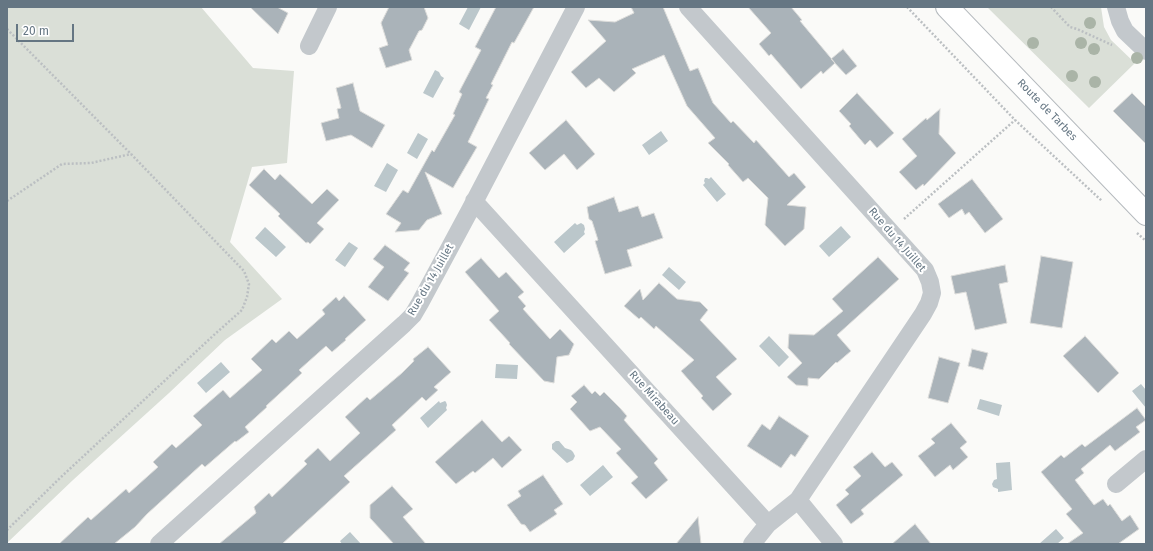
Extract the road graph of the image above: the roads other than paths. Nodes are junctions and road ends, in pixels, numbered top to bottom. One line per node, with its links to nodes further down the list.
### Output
1 (328, 7): 6 (street)
2 (576, 7): 8 (street, Rue du 14 Juillet)
3 (688, 7): 12 (street, Rue du 14 Juillet)
4 (947, 7): 9 (main road, Route de Tarbes)
5 (1116, 7): 7 (street)
6 (309, 46)
7 (1146, 51)
8 (474, 201): 13 (street, Rue Mirabeau); 14 (street, Rue du 14 Juillet)
9 (1140, 222)
10 (1146, 459): 11 (street)
11 (1116, 484)
12 (798, 500): 13 (street); 16 (street)
13 (768, 524): 15 (street)
14 (158, 544)
15 (752, 544)
16 (834, 544)

